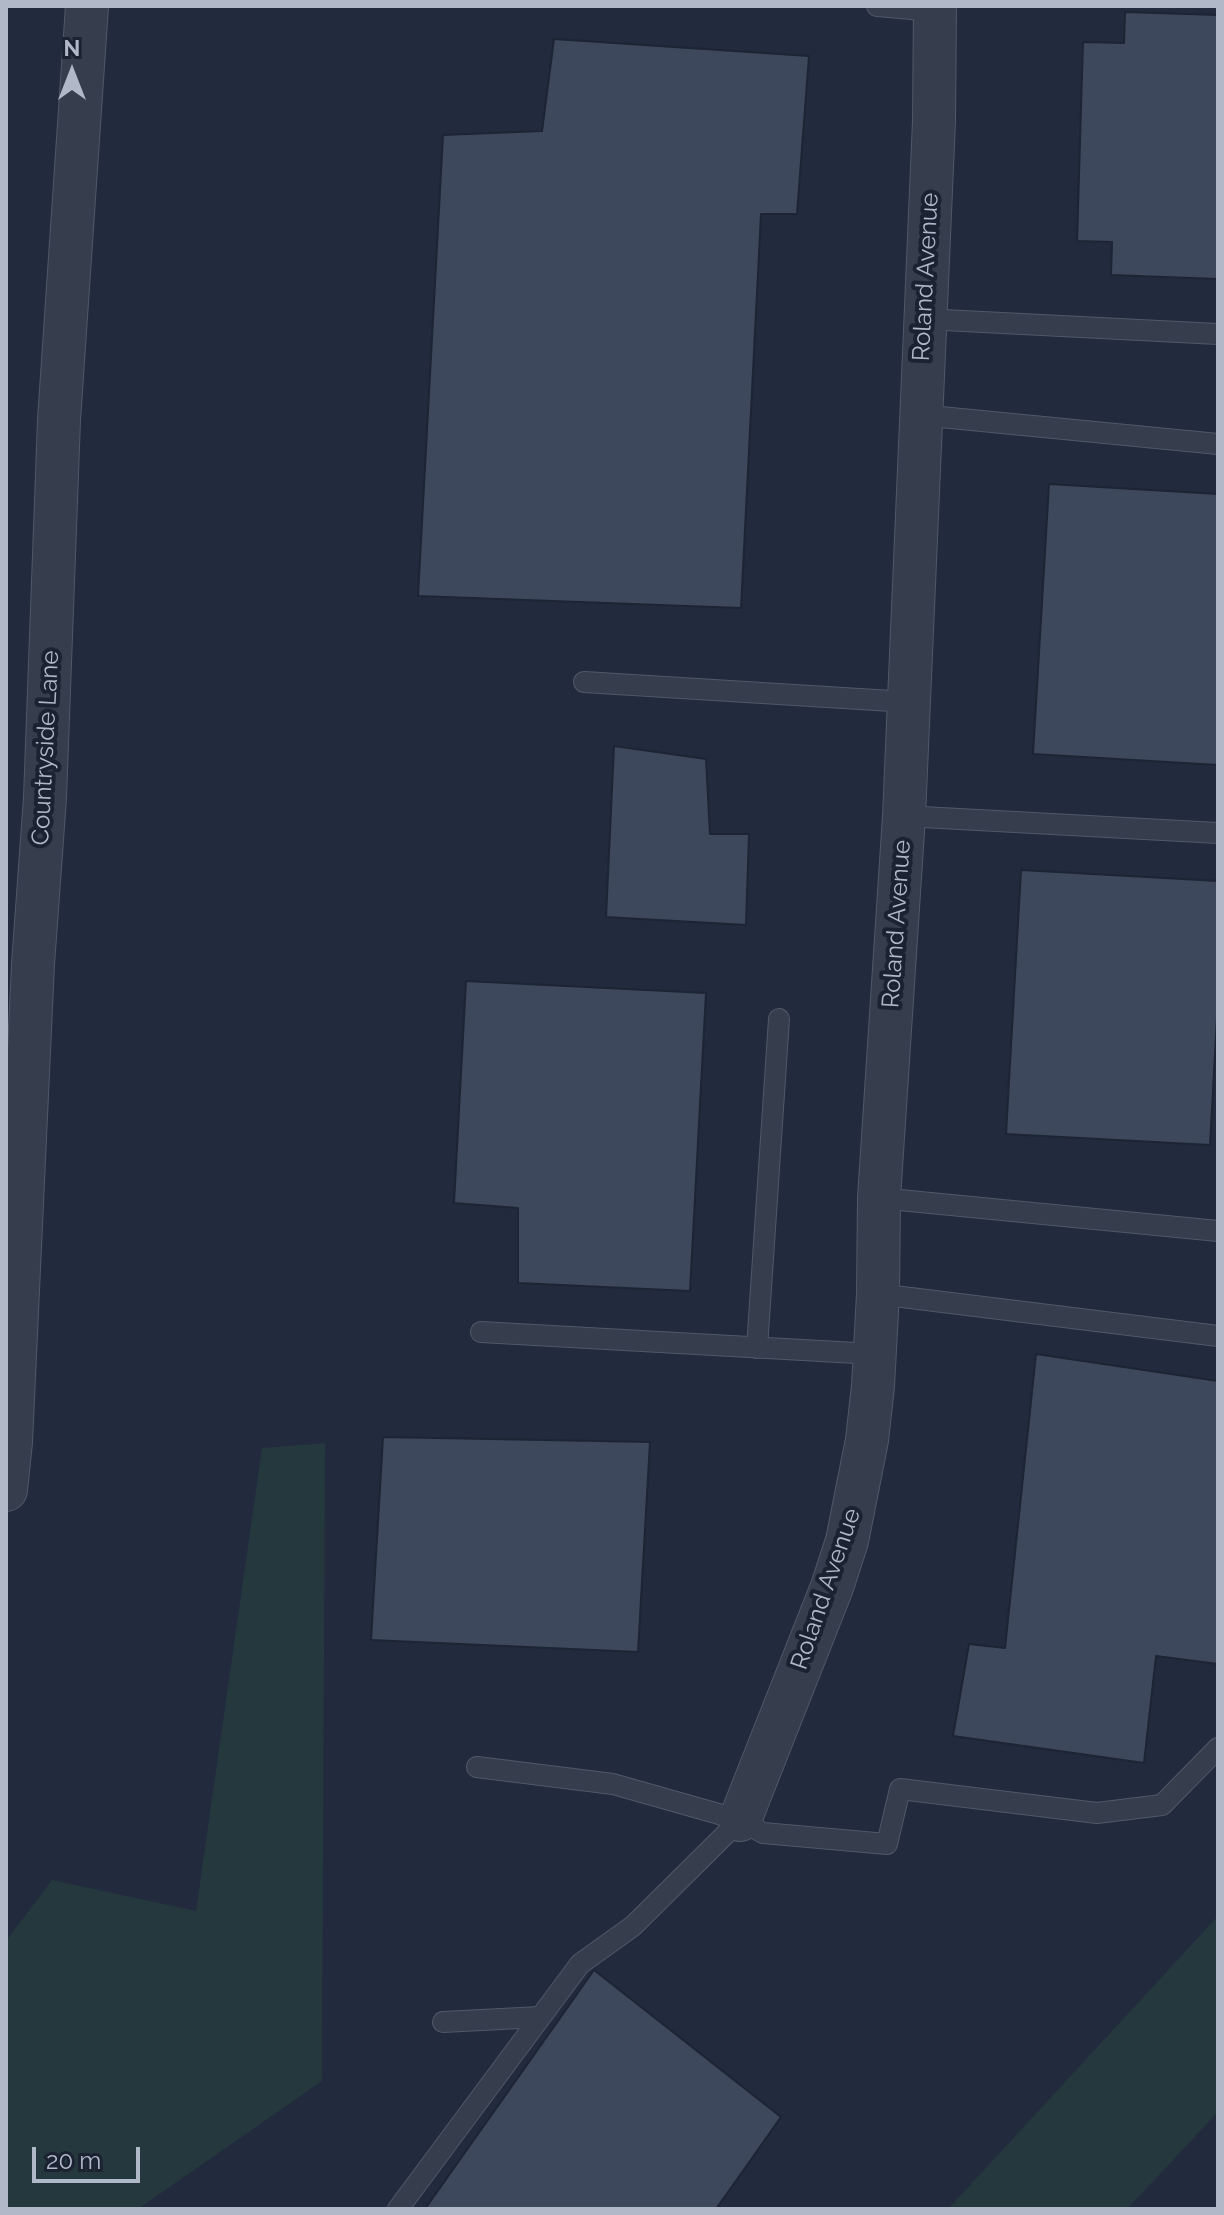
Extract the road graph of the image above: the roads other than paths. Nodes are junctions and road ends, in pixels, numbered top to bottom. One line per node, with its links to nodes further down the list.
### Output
1 (87, 6): 13 (street, Countryside Lane)
2 (877, 6): 3 (lane)
3 (935, 8): 4 (street, Roland Avenue)
4 (924, 319): 5 (lane); 6 (street, Roland Avenue)
5 (1218, 334)
6 (920, 415): 7 (lane); 9 (street, Roland Avenue)
7 (1218, 444)
8 (584, 682): 9 (lane)
9 (908, 702): 10 (street, Roland Avenue)
10 (904, 816): 11 (lane); 14 (street, Roland Avenue)
11 (1218, 833)
12 (779, 1019): 19 (lane)
13 (14, 1167): 21 (street, Countryside Lane)
14 (879, 1198): 15 (lane); 16 (street, Roland Avenue)
15 (1218, 1231)
16 (878, 1294): 18 (lane); 20 (street, Roland Avenue)
17 (481, 1332): 19 (lane)
18 (1218, 1336)
19 (757, 1348): 20 (lane)
20 (874, 1354): 24 (street, Roland Avenue)
21 (6, 1490)
22 (1218, 1748): 24 (lane)
23 (477, 1767): 24 (lane)
24 (740, 1820): 25 (lane)
25 (540, 2017): 26 (lane); 27 (lane)
26 (443, 2022)
27 (398, 2209)

